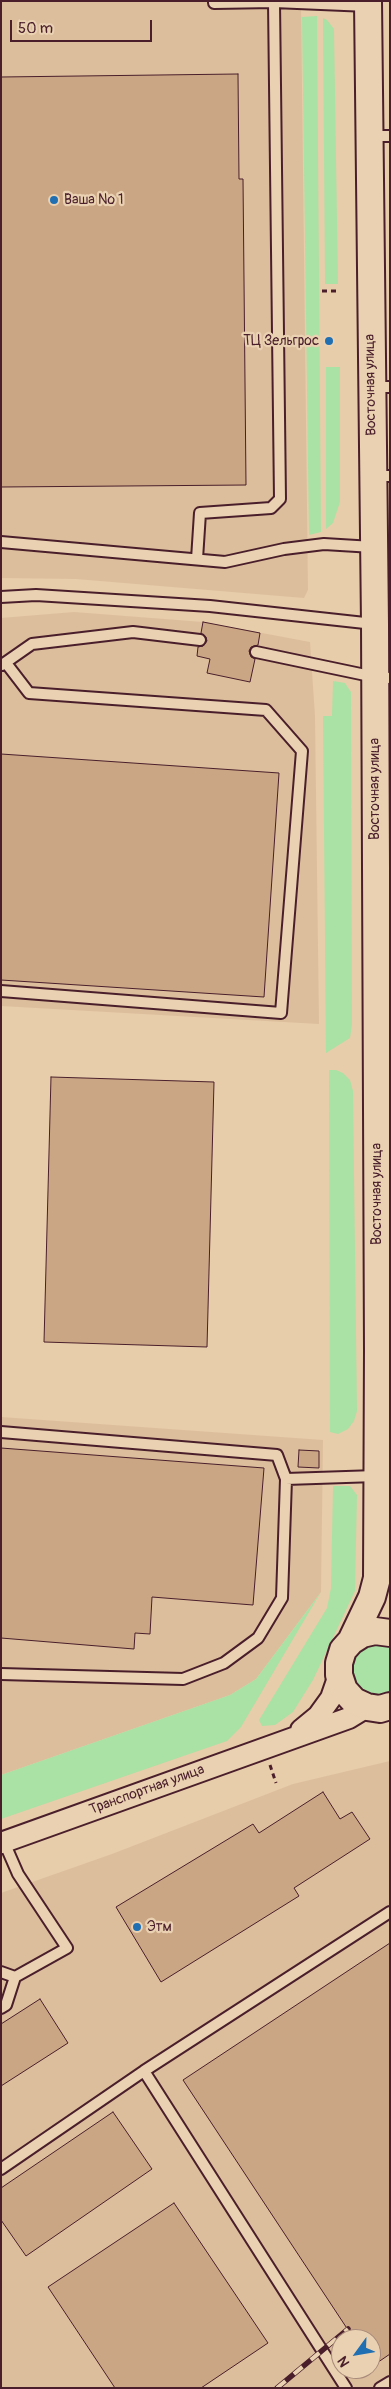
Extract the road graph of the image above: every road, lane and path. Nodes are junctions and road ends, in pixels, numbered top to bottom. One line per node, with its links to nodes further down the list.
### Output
1 (214, 1): 2 (lane)
2 (274, 2): 3 (lane); 11 (lane)
3 (368, 4): 4 (street, Восточная улица)
4 (379, 136): 7 (street, Восточная улица)
5 (322, 291): 6 (path)
6 (338, 291)
7 (378, 379): 8 (street, Восточная улица)
8 (381, 476): 10 (street, Восточная улица)
9 (1, 542): 11 (lane)
10 (374, 547): 11 (lane); 13 (street, Восточная улица)
11 (197, 559)
12 (1, 597): 13 (lane)
13 (375, 624): 17 (street, Восточная улица)
14 (200, 640): 16 (lane)
15 (256, 652): 17 (lane)
16 (4, 664): 18 (lane)
17 (382, 678): 19 (street, Восточная улица)
18 (1, 991)
19 (383, 1034): 20 (street, Восточная улица)
20 (383, 1199): 21 (street, Восточная улица)
21 (384, 1350): 23 (street, Восточная улица)
22 (1, 1432): 24 (lane)
23 (376, 1476): 24 (lane); 25 (street, Восточная улица)
24 (286, 1479): 29 (lane)
25 (377, 1578): 26 (street, Восточная улица); 28 (street, Восточная улица)
26 (390, 1618)
27 (390, 1633): 28 (street)
28 (352, 1640): 30 (street, Восточная улица)
29 (1, 1674)
30 (339, 1675): 31 (street); 32 (street)
31 (378, 1707): 32 (street, Транспортная улица)
32 (293, 1737): 35 (street, Транспортная улица)
33 (269, 1764): 34 (path)
34 (276, 1783)
35 (3, 1842): 38 (lane)
36 (390, 1912): 40 (lane)
37 (1, 1972): 38 (lane)
38 (15, 1976): 39 (lane)
39 (1, 2008)
40 (144, 2072): 41 (lane); 43 (lane)
41 (1, 2169)
42 (390, 2382): 44 (lane)
43 (346, 2388)
44 (380, 2388)

